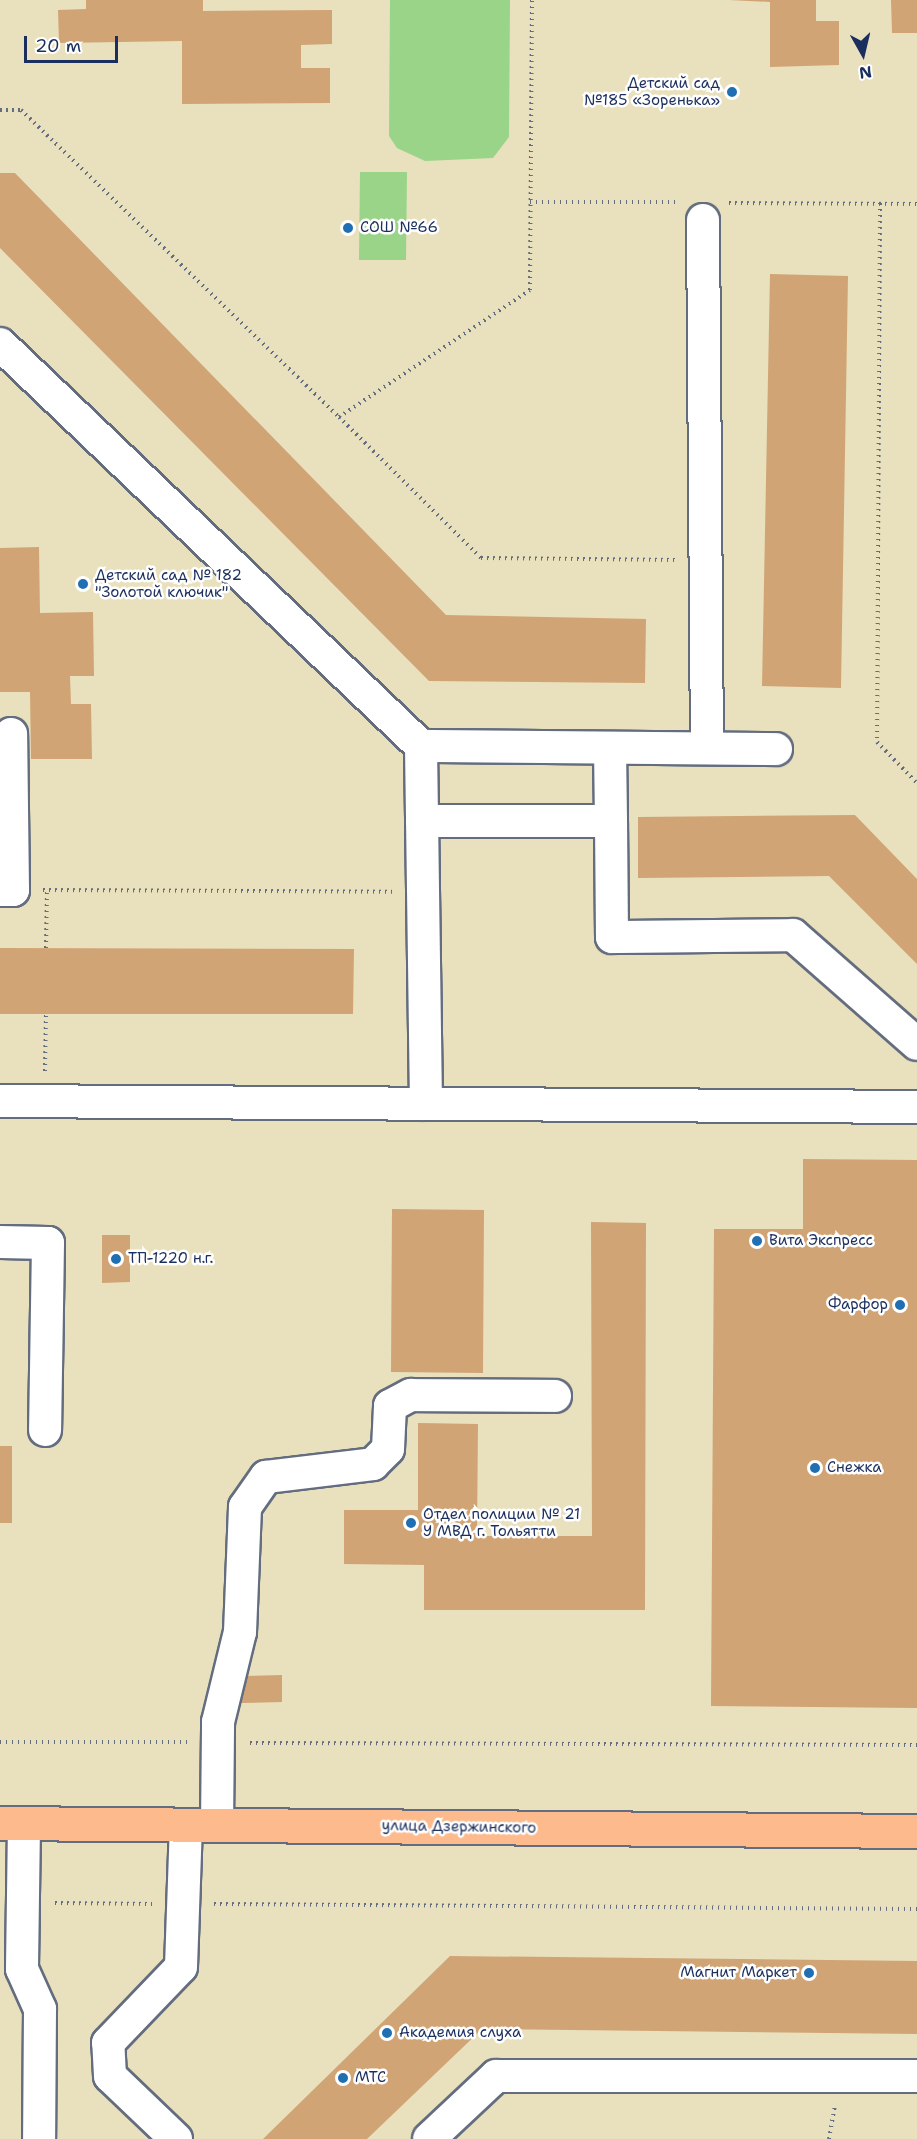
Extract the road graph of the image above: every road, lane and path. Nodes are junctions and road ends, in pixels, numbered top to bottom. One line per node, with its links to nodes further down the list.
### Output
1 (532, 0): 6 (path)
2 (0, 110): 6 (path)
3 (880, 203): 13 (path)
4 (703, 220): 11 (street)
5 (0, 344): 9 (street)
6 (339, 417): 7 (path)
7 (687, 560)
8 (11, 734): 16 (street)
9 (421, 746): 10 (street); 14 (street)
10 (610, 748): 11 (street); 15 (street)
11 (707, 748): 12 (street)
12 (776, 749)
13 (917, 783)
14 (422, 821): 15 (street); 18 (street)
15 (611, 821): 21 (street)
16 (6, 890): 17 (path)
17 (47, 890): 18 (path); 19 (path)
18 (423, 893): 24 (street)
19 (46, 948)
20 (46, 1014): 22 (path)
21 (917, 1044)
22 (45, 1074)
23 (0, 1101): 24 (street)
24 (426, 1104): 25 (street)
25 (917, 1107)
26 (0, 1242): 28 (street)
27 (555, 1396): 30 (street)
28 (45, 1430)
29 (0, 1742): 30 (path)
30 (218, 1743): 31 (path); 33 (street)
31 (917, 1745)
32 (12, 1824): 33 (main road, улица Дзержинского); 37 (street)
33 (201, 1825): 34 (main road, улица Дзержинского); 35 (street)
34 (917, 1831)
35 (183, 1904): 36 (path); 37 (path); 40 (street)
36 (917, 1909)
37 (23, 1919): 39 (street)
38 (917, 2076): 41 (street)
39 (39, 2139)
40 (176, 2139)
41 (429, 2139)

